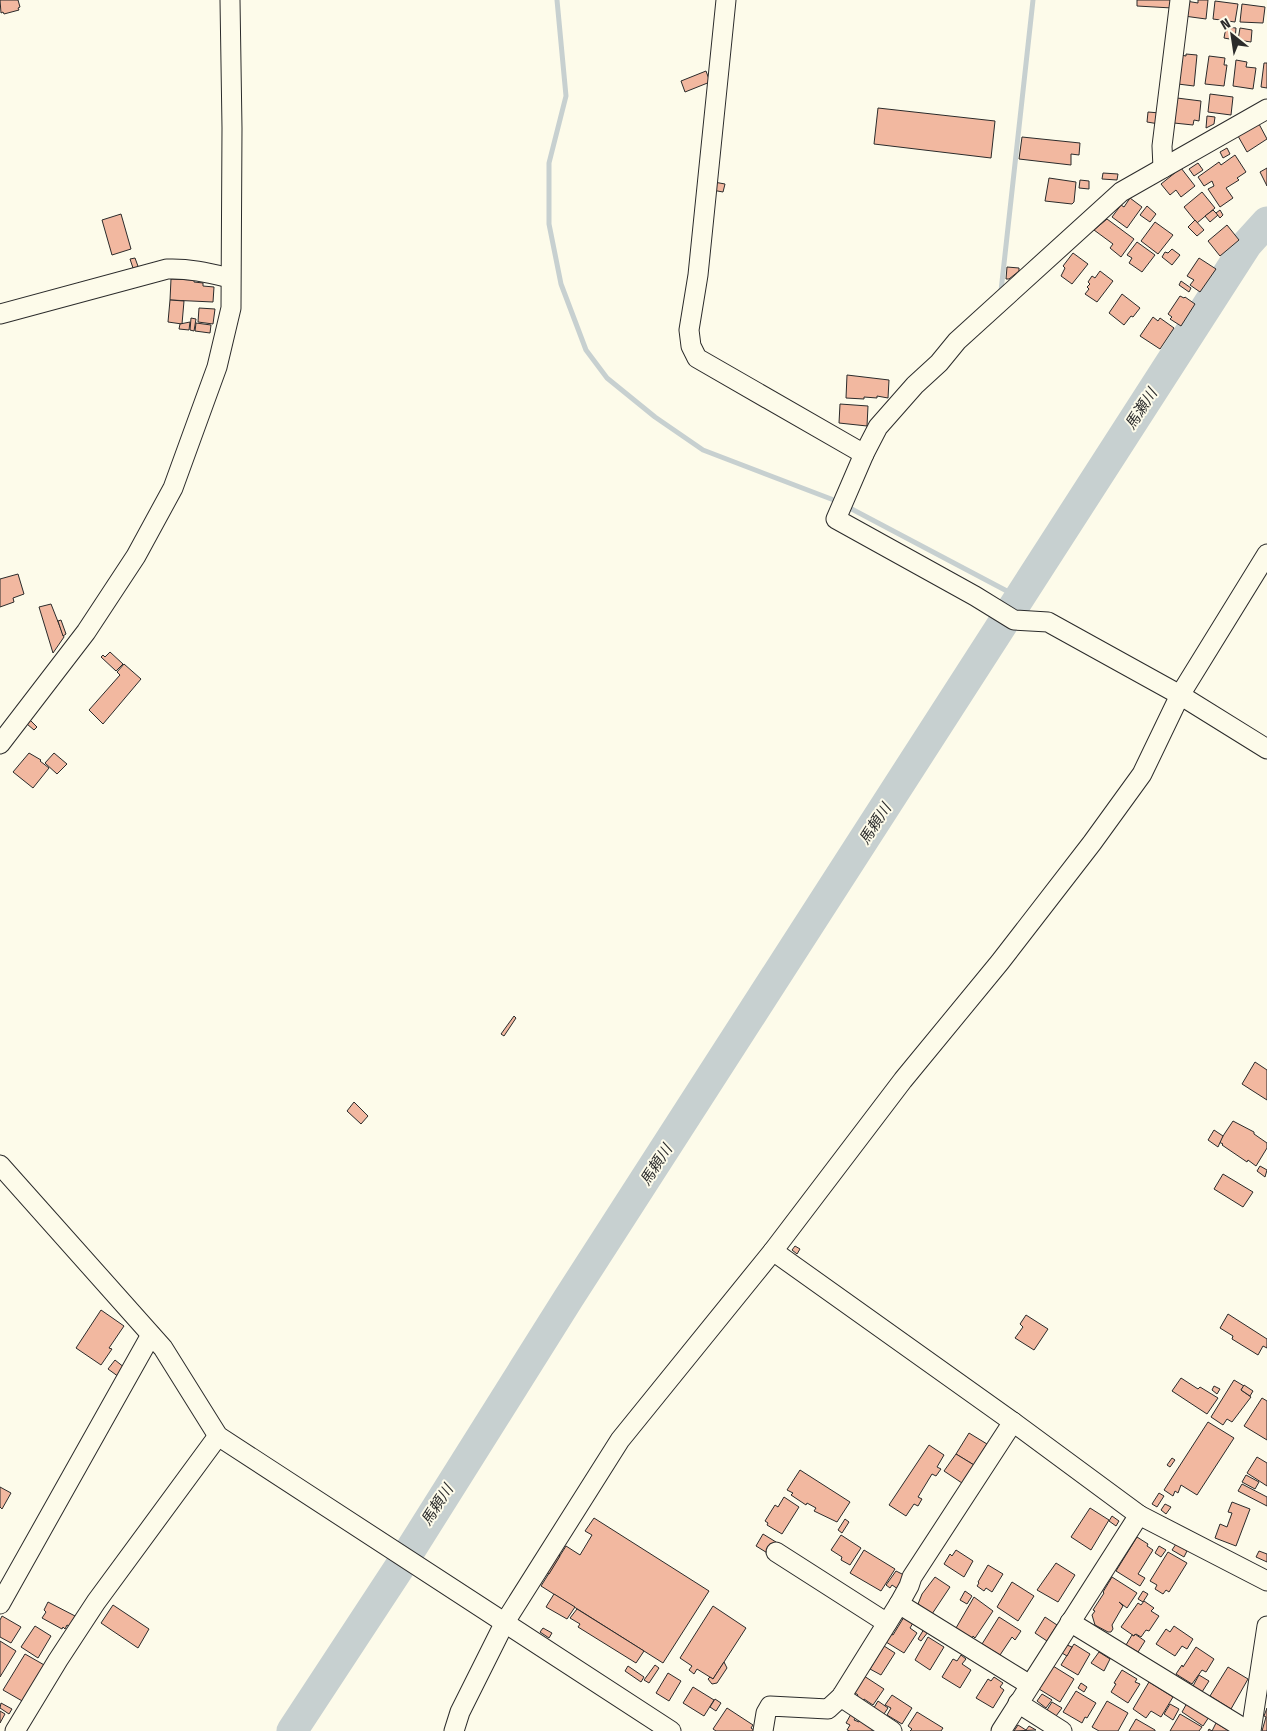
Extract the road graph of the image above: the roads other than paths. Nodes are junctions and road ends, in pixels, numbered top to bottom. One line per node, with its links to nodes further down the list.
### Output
1 (230, 0): 6 (street)
2 (726, 0): 8 (street)
3 (1180, 0): 5 (street)
4 (1267, 109): 5 (street)
5 (1163, 168): 8 (street)
6 (230, 278): 7 (street); 11 (street)
7 (0, 314)
8 (864, 454): 10 (street)
9 (1267, 554): 10 (street)
10 (1180, 695): 12 (street); 14 (street)
11 (1, 740)
12 (1267, 749)
13 (0, 1165): 15 (street)
14 (773, 1250): 16 (street); 23 (street)
15 (151, 1335): 17 (street); 21 (street)
16 (1012, 1422): 18 (street); 22 (street)
17 (218, 1436): 23 (street); 31 (street)
18 (1139, 1515): 20 (street); 24 (street)
19 (776, 1552): 25 (street)
20 (1267, 1581)
21 (0, 1604)
22 (899, 1604): 25 (street); 28 (street)
23 (505, 1622): 32 (street); 33 (street)
24 (1070, 1622): 28 (street); 38 (street)
25 (887, 1623): 29 (street)
26 (1267, 1626): 27 (street)
27 (1266, 1649): 38 (street)
28 (1030, 1685): 30 (street)
29 (841, 1697): 34 (street); 35 (street)
30 (1018, 1703): 36 (street); 37 (street)
31 (15, 1731)
32 (454, 1731)
33 (671, 1731)
34 (762, 1731)
35 (892, 1731)
36 (1001, 1731)
37 (1062, 1731)
38 (1249, 1731)

